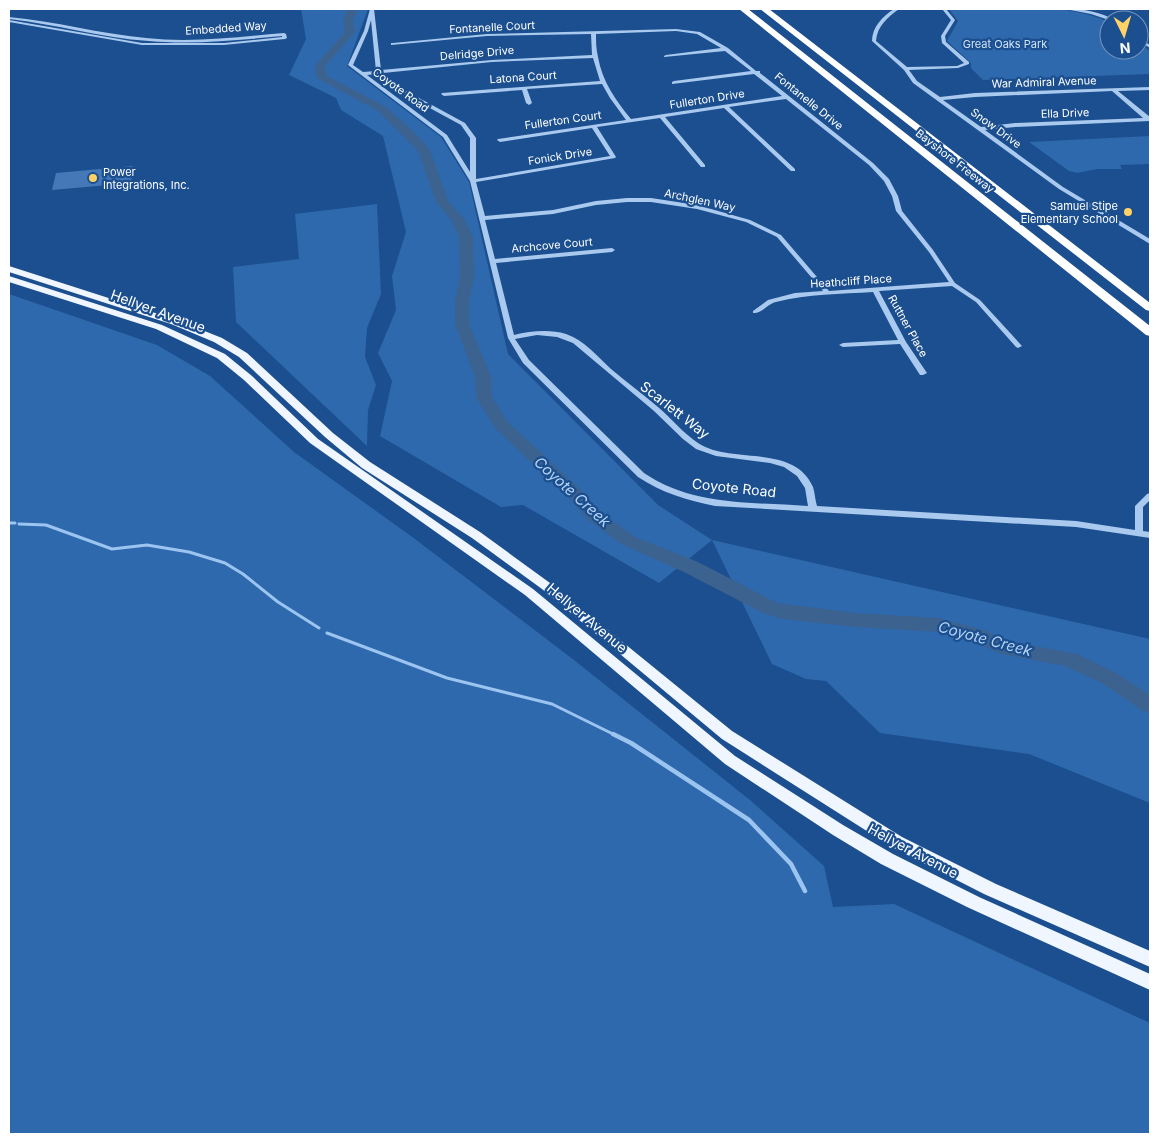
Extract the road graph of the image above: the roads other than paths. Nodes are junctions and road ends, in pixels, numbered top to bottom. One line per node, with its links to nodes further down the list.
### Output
1 (371, 9): 18 (street, Coyote Road); 20 (street, Coyote Road)
2 (743, 9): 52 (highway, Bayshore Freeway)
3 (764, 9): 50 (highway, Bayshore Freeway)
4 (897, 9): 17 (street, Snow Drive)
5 (944, 9): 17 (street)
6 (1067, 9): 8 (street)
7 (1098, 9): 8 (street)
8 (1092, 13): 9 (street)
9 (1099, 15)
10 (9, 18): 11 (street, Embedded Way)
11 (9, 21)
12 (593, 32): 13 (street, Fontanelle Court); 14 (street, Fontanelle Drive); 15 (street)
13 (393, 44)
14 (726, 49): 16 (street); 19 (street, Fontanelle Drive)
15 (595, 56): 18 (street, Delridge Drive); 21 (street)
16 (666, 56)
17 (906, 69): 28 (street, Snow Drive)
18 (379, 72): 20 (street, Delridge Drive); 39 (street, Coyote Road)
19 (758, 72): 22 (street); 27 (street, Fontanelle Drive)
20 (361, 74): 39 (street, Coyote Road)
21 (602, 82): 23 (street, Latona Court); 33 (street)
22 (674, 83)
23 (524, 87): 26 (street, Latona Court); 29 (street)
24 (1150, 88): 25 (street, War Admiral Avenue)
25 (1114, 90): 28 (street, War Admiral Avenue); 32 (street)
26 (444, 94)
27 (788, 97): 30 (street, Fullerton Drive); 47 (street, Fontanelle Drive)
28 (939, 99): 35 (street, Snow Drive)
29 (529, 103)
30 (725, 106): 31 (street, Fullerton Drive); 38 (street)
31 (662, 116): 33 (street, Fullerton Drive); 37 (street)
32 (1149, 119): 35 (street, Ella Drive)
33 (630, 121): 34 (street, Fullerton Court)
34 (594, 126): 36 (street, Fullerton Court); 39 (street, Fonick Drive)
35 (980, 129): 41 (street, Snow Drive)
36 (500, 140)
37 (703, 166)
38 (793, 170)
39 (473, 181): 40 (street, Coyote Road)
40 (482, 218): 43 (street, Coyote Road); 49 (street, Archglen Way)
41 (1150, 242)
42 (612, 250): 43 (street, Archcove Court)
43 (492, 261): 53 (street, Coyote Road)
44 (9, 269): 45 (main road, Hellyer Avenue)
45 (24, 274): 46 (main road); 57 (main road, Hellyer Avenue)
46 (11, 280): 59 (main road, Hellyer Avenue)
47 (953, 284): 48 (street, Heathcliff Place); 56 (street)
48 (875, 289): 49 (street, Heathcliff Place); 54 (street, Ruttner Place)
49 (826, 292): 51 (street, Heathcliff Place)
50 (1150, 308)
51 (755, 312)
52 (1150, 332)
53 (511, 338): 61 (street, Coyote Road); 61 (street, Scarlett Way)
54 (902, 342): 55 (street); 58 (street, Ruttner Place)
55 (844, 345)
56 (1018, 346)
57 (262, 372): 59 (main road); 64 (main road, Hellyer Avenue)
58 (922, 373)
59 (248, 378): 65 (main road, Hellyer Avenue)
60 (1150, 496): 62 (street)
61 (813, 509): 62 (street, Coyote Road)
62 (1139, 533): 63 (street, Coyote Road)
63 (1150, 535)
64 (897, 842): 65 (main road); 66 (main road, Hellyer Avenue)
65 (887, 859): 67 (main road, Hellyer Avenue)
66 (1150, 959)
67 (1150, 982)

